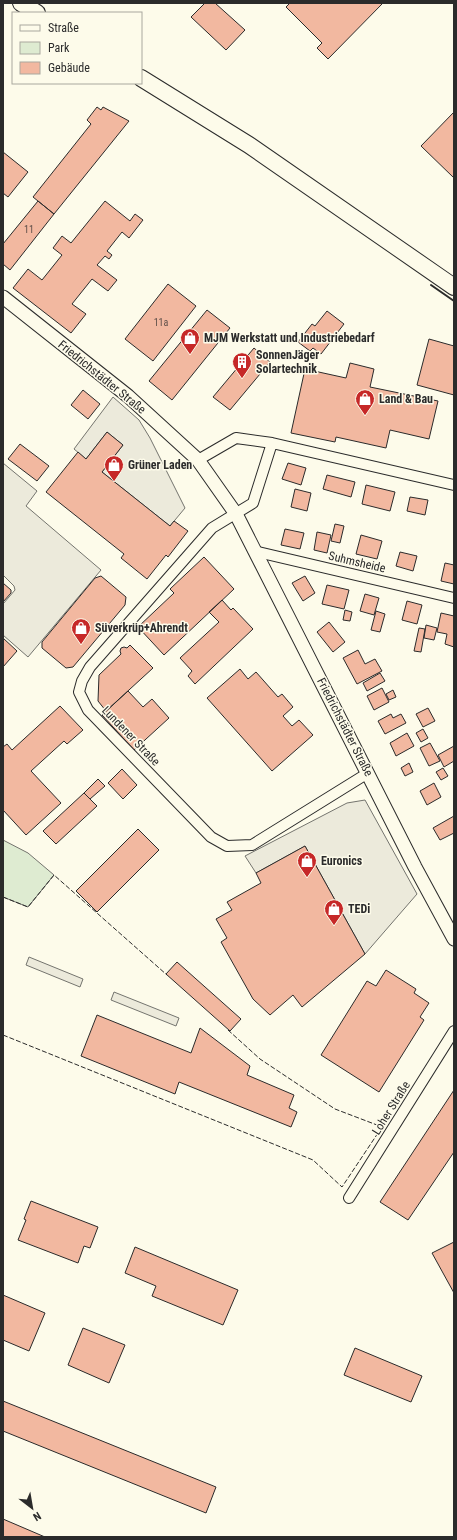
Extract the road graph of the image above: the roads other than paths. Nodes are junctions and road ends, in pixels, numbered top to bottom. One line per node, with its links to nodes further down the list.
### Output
1 (21, 3): 2 (main road)
2 (35, 12)
3 (142, 79): 4 (main road)
4 (454, 287)
5 (3, 297): 7 (street, Friedrichstädter Straße)
6 (272, 443): 7 (street); 8 (street); 9 (street)
7 (198, 460): 9 (street, Friedrichstädter Straße)
8 (454, 484)
9 (236, 514): 10 (street, Friedrichstädter Straße); 12 (street, Lundener Straße)
10 (254, 551): 11 (street, Suhmsheide); 12 (street, Friedrichstädter Straße)
11 (454, 598)
12 (368, 773): 13 (street, Friedrichstädter Straße)
13 (454, 939)
14 (454, 1031): 15 (street, Loher Straße)
15 (349, 1198)

